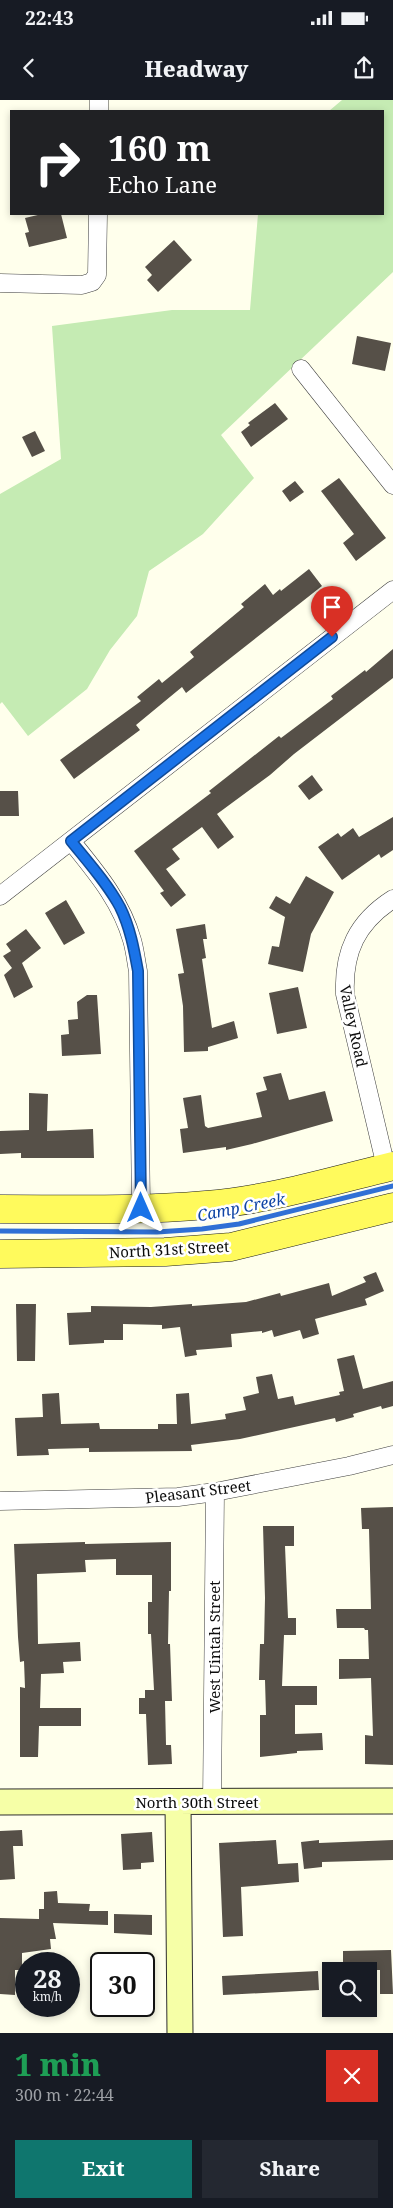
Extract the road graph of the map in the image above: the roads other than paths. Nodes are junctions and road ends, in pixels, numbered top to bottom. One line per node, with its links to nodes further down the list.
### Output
1 (98, 215): 2 (street)
2 (0, 283)
3 (301, 369): 4 (street)
4 (393, 485)
5 (393, 590): 6 (street)
6 (71, 841): 7 (street); 11 (street)
7 (0, 896)
8 (393, 899): 9 (street, Valley Road)
9 (390, 1167): 11 (main road)
10 (393, 1207): 13 (main road, North 31st Street)
11 (141, 1208): 12 (main road)
12 (0, 1209)
13 (0, 1254)
14 (393, 1455): 15 (street, Pleasant Street)
15 (214, 1492): 16 (street, Pleasant Street); 20 (street, West Uintah Street)
16 (0, 1501)
17 (393, 1801): 20 (main road, North 30th Street)
18 (0, 1802): 19 (main road, North 30th Street)
19 (178, 1802): 20 (main road, North 30th Street); 21 (main road)
20 (212, 1802)
21 (180, 2033)

